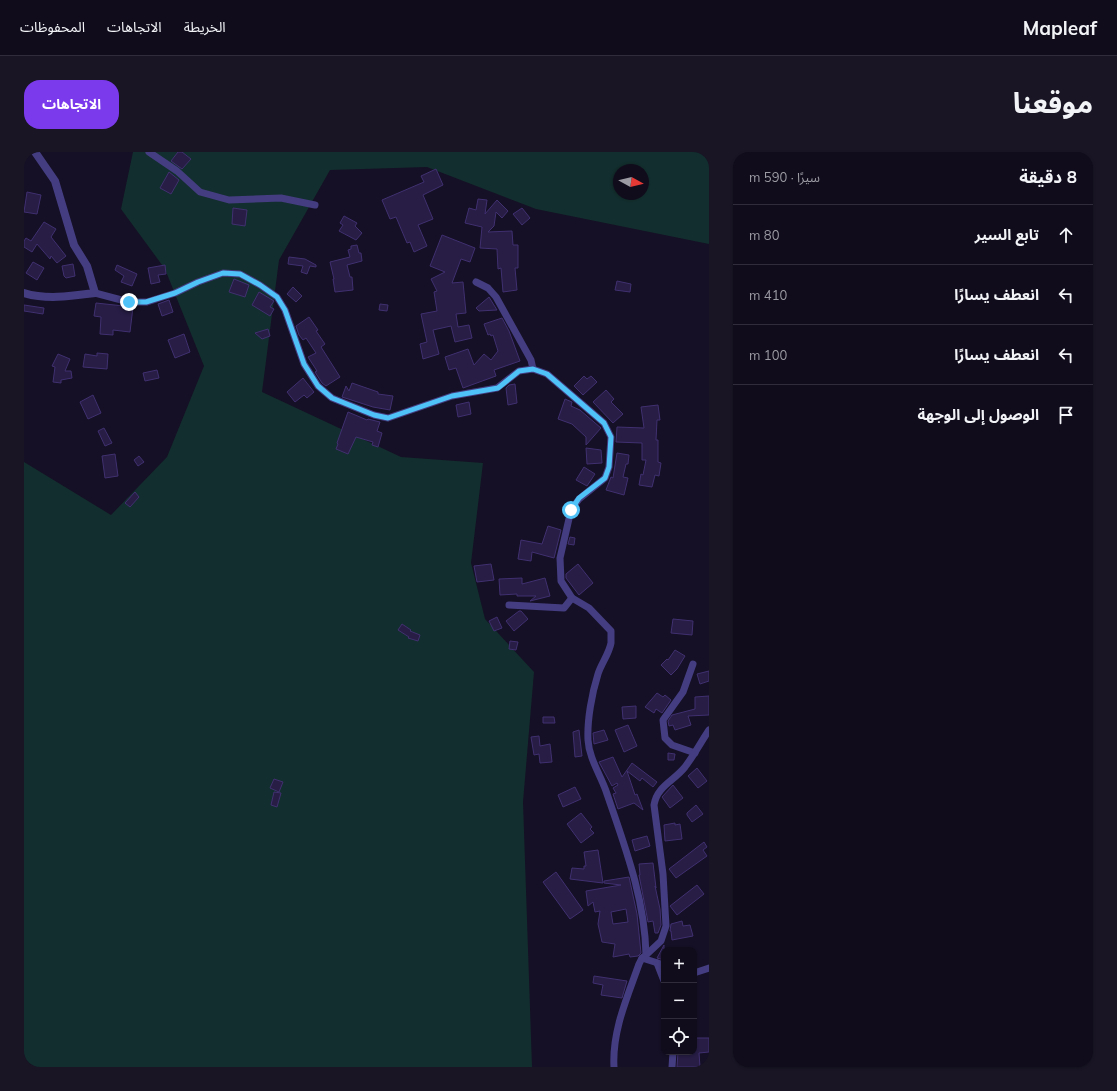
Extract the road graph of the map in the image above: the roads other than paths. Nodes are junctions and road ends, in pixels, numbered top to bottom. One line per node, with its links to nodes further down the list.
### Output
1 (36, 152): 6 (street)
2 (150, 152): 3 (street)
3 (315, 205)
4 (476, 282): 7 (street)
5 (24, 293): 6 (street)
6 (95, 294): 7 (street)
7 (533, 369): 8 (street)
8 (572, 598): 9 (street); 13 (street)
9 (508, 605)
10 (692, 664): 12 (street)
11 (709, 730): 12 (street)
12 (694, 753): 13 (street)
13 (644, 957): 14 (street); 18 (street)
14 (661, 964)
15 (709, 968): 16 (street)
16 (697, 972)
17 (673, 1055): 19 (street)
18 (614, 1067)
19 (672, 1067)

